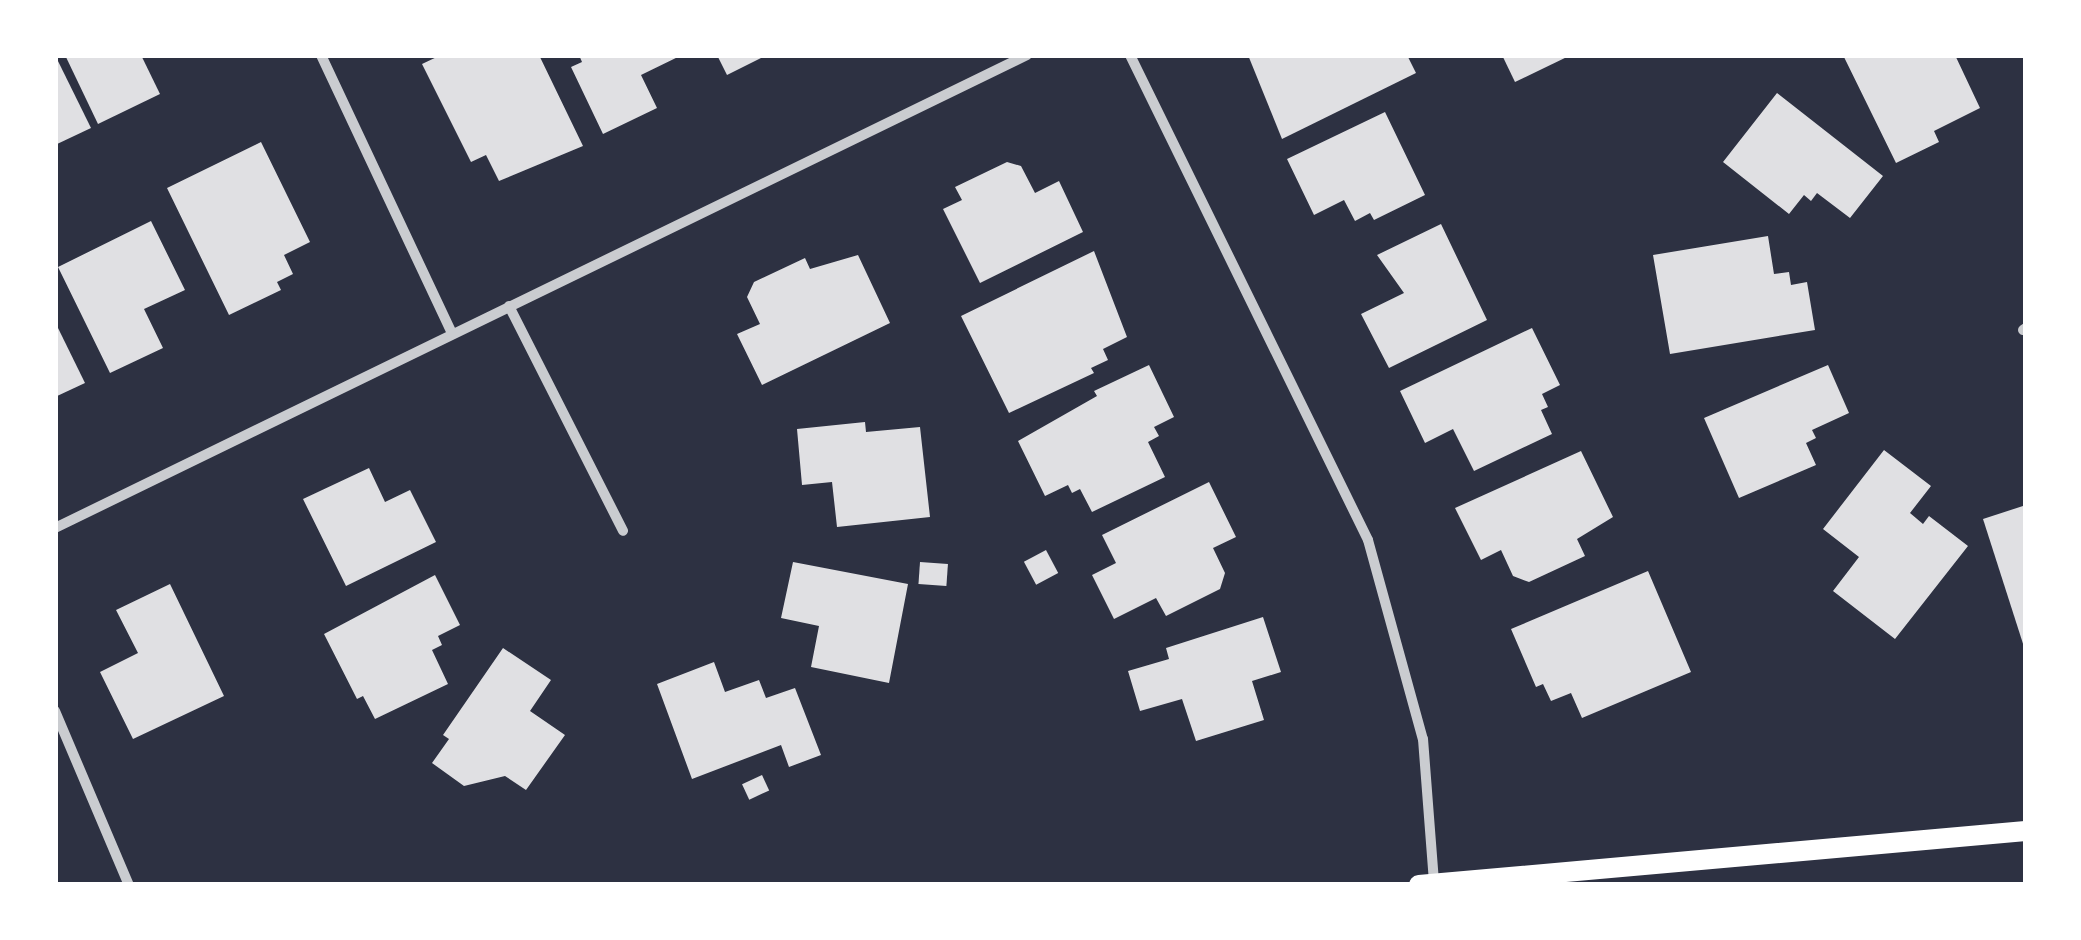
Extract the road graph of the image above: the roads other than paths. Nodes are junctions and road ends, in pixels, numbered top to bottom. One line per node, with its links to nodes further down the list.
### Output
1 (321, 55): 5 (street)
2 (1027, 55): 4 (street)
3 (1130, 55): 10 (street)
4 (508, 306): 5 (street); 7 (street)
5 (452, 334): 6 (street)
6 (55, 528)
7 (623, 531)
8 (55, 711): 11 (street)
9 (2026, 831): 10 (main road)
10 (1434, 884): 12 (main road)
11 (128, 885)
12 (1418, 885)

